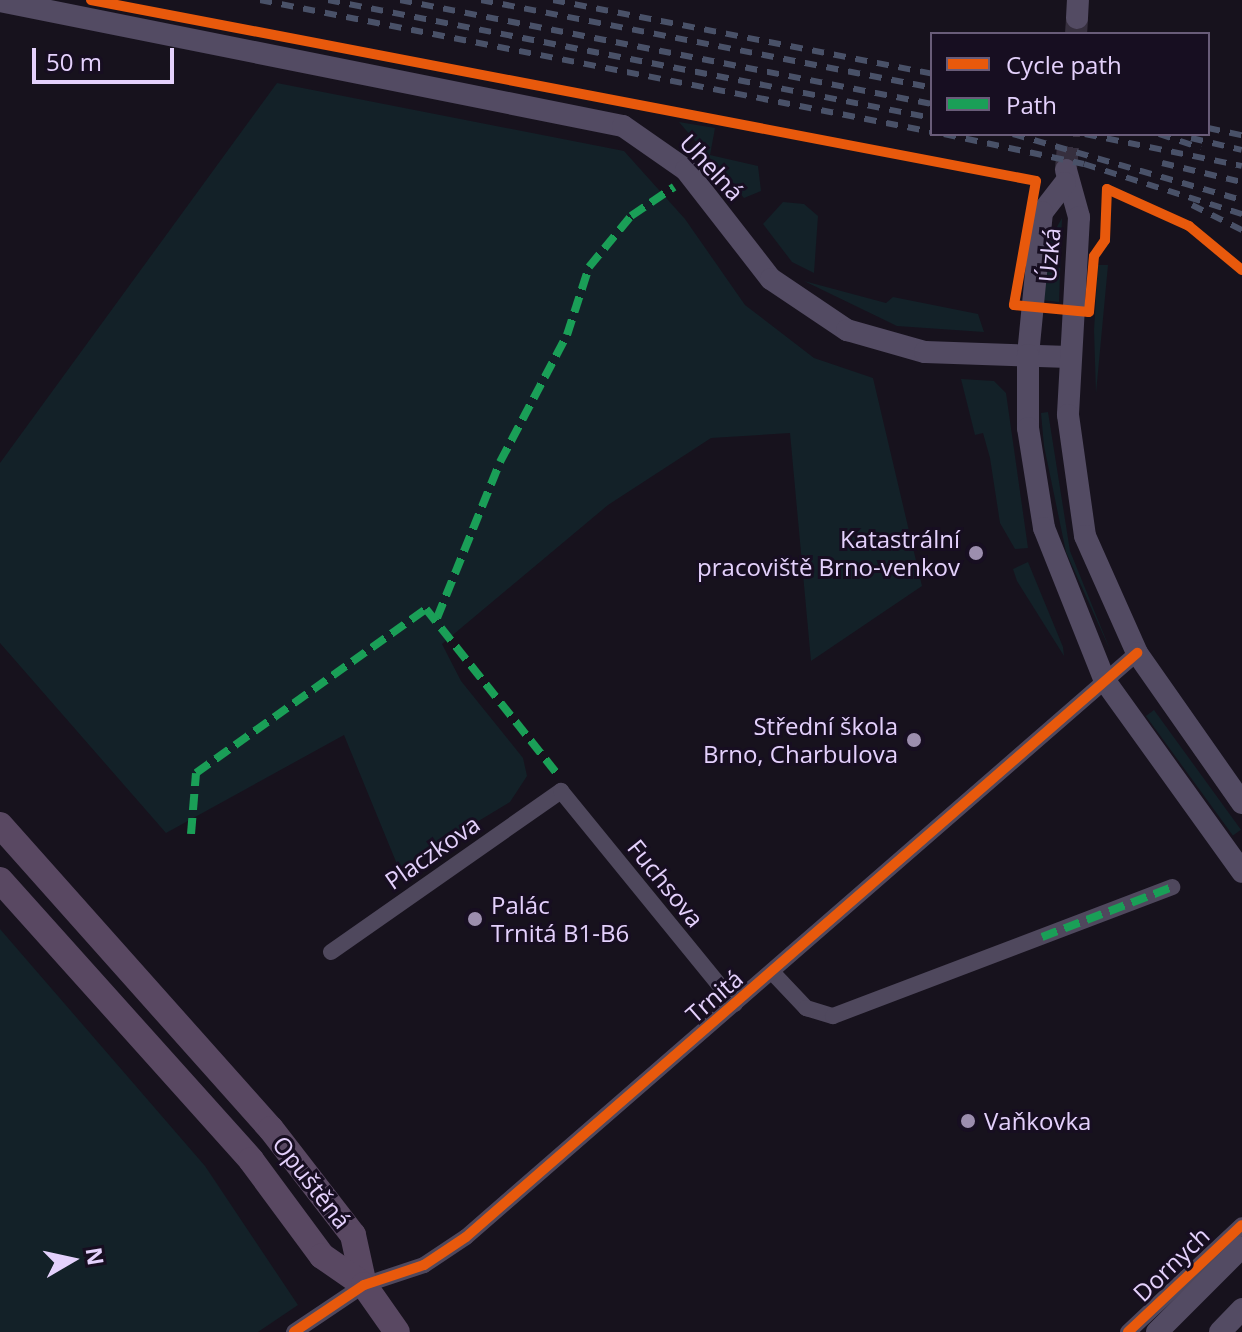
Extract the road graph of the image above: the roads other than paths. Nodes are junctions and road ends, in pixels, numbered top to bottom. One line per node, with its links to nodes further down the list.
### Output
1 (0, 1): 2 (main road, Uhelná)
2 (1028, 355): 3 (main road, Uhelná); 3 (main road, Úzká); 5 (main road, Úzká)
3 (1069, 357): 4 (main road, Úzká)
4 (1137, 653): 5 (street, Trnitá); 7 (main road, Úzká)
5 (1105, 681): 9 (main road, Úzká); 13 (street, Trnitá)
6 (561, 791): 12 (street, Placzkova); 14 (street, Fuchsova)
7 (1242, 803)
8 (0, 825): 17 (main road, Opuštěná)
9 (1242, 872)
10 (0, 880): 17 (main road, Opuštěná)
11 (1172, 887): 13 (street, Trnitá)
12 (331, 952)
13 (772, 972): 14 (street, Trnitá)
14 (735, 1004): 17 (street, Trnitá)
15 (1242, 1225): 21 (street, Dornych)
16 (1242, 1247): 22 (main road, Dornych)
17 (364, 1285): 19 (street, Trnitá); 20 (main road)
18 (1242, 1309): 23 (main road)
19 (294, 1332)
20 (397, 1332)
21 (1128, 1332)
22 (1157, 1332)
23 (1220, 1332)

